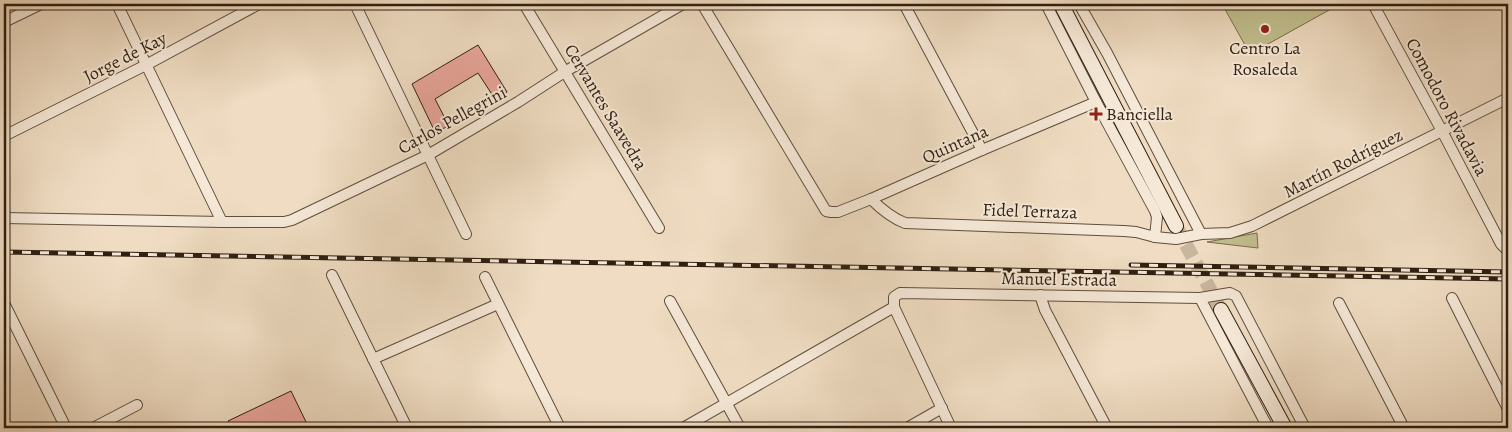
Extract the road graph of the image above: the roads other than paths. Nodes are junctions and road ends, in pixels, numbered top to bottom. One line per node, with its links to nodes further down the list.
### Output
1 (41, 4): 13 (street)
2 (117, 4): 14 (street)
3 (259, 4): 14 (street, Jorge de Kay)
4 (355, 4): 21 (street)
5 (524, 4): 15 (street, Cervantes Saavedra)
6 (683, 4): 15 (street, Carlos Pellegrini)
7 (904, 4): 20 (street)
8 (1046, 4): 17 (street)
9 (1062, 4): 25 (main road)
10 (1079, 4): 28 (street)
11 (1373, 4): 18 (street, Comodoro Rivadavia)
12 (706, 5): 22 (street, Quintana)
13 (4, 22)
14 (146, 65): 19 (street, Jorge de Kay); 24 (street)
15 (566, 71): 21 (street, Carlos Pellegrini); 26 (street, Cervantes Saavedra)
16 (1508, 98): 18 (street, Martín Rodríguez)
17 (1096, 102): 20 (street, Quintana); 29 (street)
18 (1442, 131): 28 (street, Martín Rodríguez); 31 (street, Comodoro Rivadavia)
19 (4, 136)
20 (982, 150): 22 (street, Quintana)
21 (428, 155): 24 (street, Carlos Pellegrini); 27 (street)
22 (874, 202): 29 (street, Fidel Terraza)
23 (4, 218): 24 (street)
24 (222, 222)
25 (1176, 226)
26 (659, 228)
27 (466, 234)
28 (1201, 234): 30 (street, Martín Rodríguez)
29 (1155, 237): 30 (street, Fidel Terraza)
30 (1186, 238)
31 (1508, 251)
32 (332, 275): 43 (street)
33 (485, 277): 40 (street)
34 (1040, 294): 35 (street, Manuel Estrada); 41 (street, Manuel Estrada); 56 (street)
35 (1200, 298): 57 (street); 59 (street, Manuel Estrada)
36 (1452, 298): 47 (street)
37 (670, 301): 44 (street)
38 (4, 303): 48 (street)
39 (1339, 303): 60 (street)
40 (498, 304): 43 (street); 51 (street)
41 (894, 307): 44 (street); 46 (street)
42 (1221, 310): 58 (main road)
43 (373, 359): 50 (street)
44 (726, 404): 52 (street); 53 (street)
45 (137, 405): 49 (street)
46 (942, 408): 54 (street); 55 (street)
47 (1508, 409)
48 (66, 428)
49 (93, 428)
50 (406, 428)
51 (560, 428)
52 (683, 428)
53 (740, 428)
54 (908, 428)
55 (951, 428)
56 (1107, 428)
57 (1268, 428)
58 (1285, 428)
59 (1305, 428)
60 (1404, 428)

